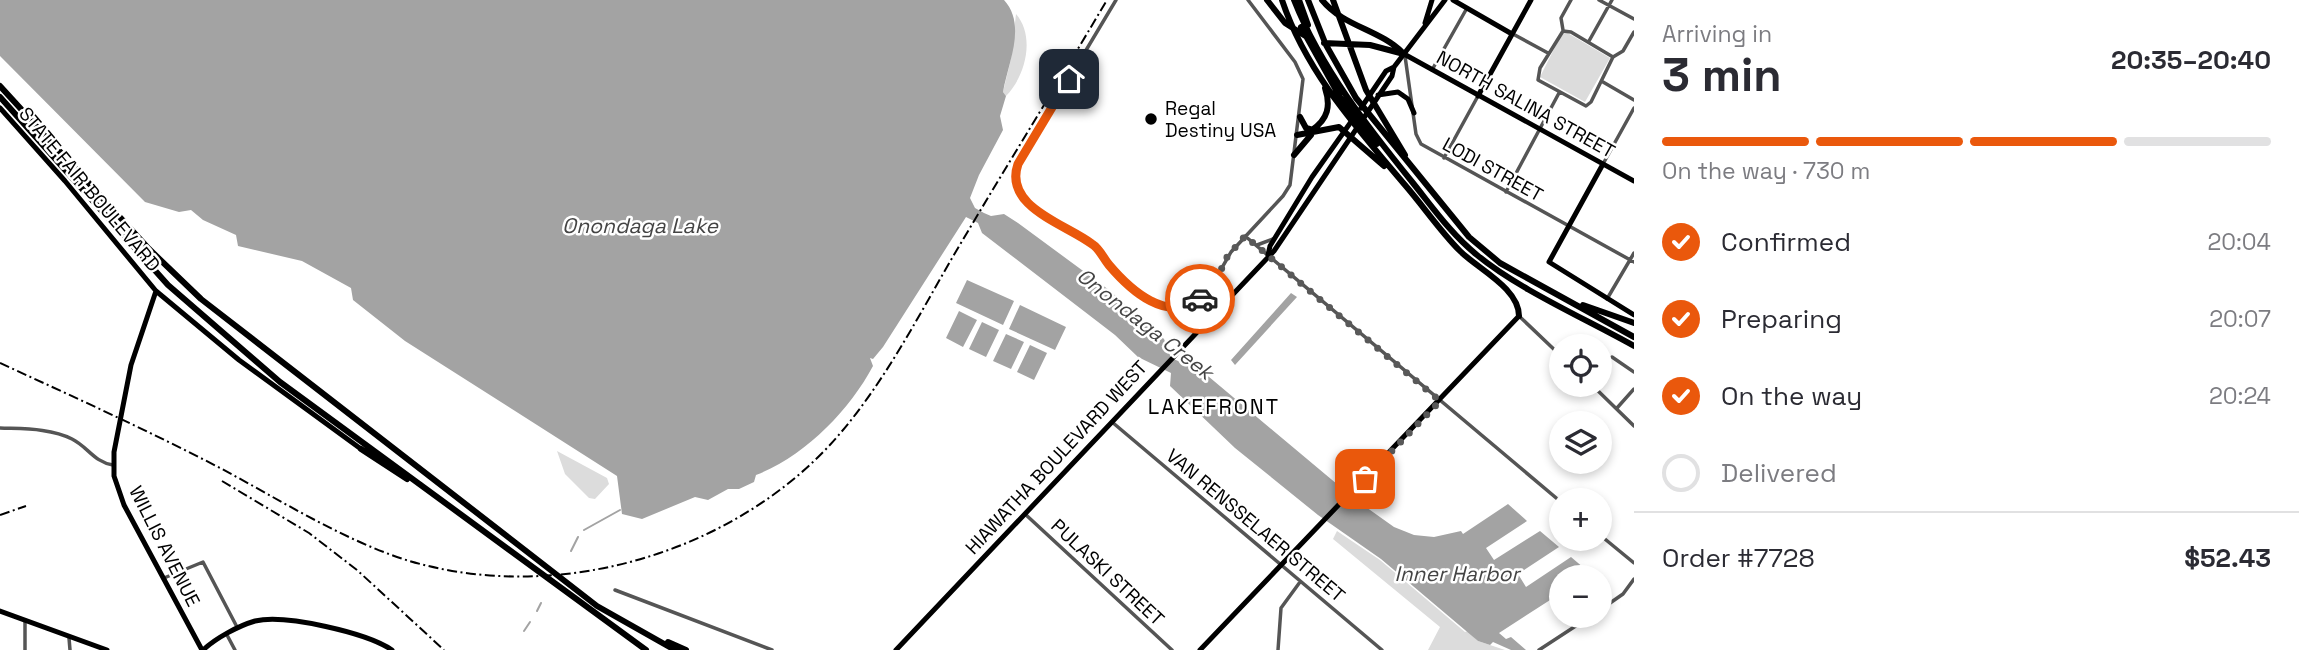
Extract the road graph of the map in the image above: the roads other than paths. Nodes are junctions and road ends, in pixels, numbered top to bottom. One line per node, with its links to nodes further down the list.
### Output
1 (1116, 0): 55 (street)
2 (1248, 0): 41 (street)
3 (1282, 0): 30 (highway)
4 (1291, 0): 28 (highway); 47 (highway)
5 (1299, 0): 28 (highway)
6 (1308, 0): 49 (highway)
7 (1322, 0): 26 (highway)
8 (1336, 0): 49 (highway)
9 (1432, 0): 21 (main road)
10 (1445, 0): 21 (main road, HIAWATHA BOULEVARD WEST)
11 (1453, 0): 18 (main road)
12 (1531, 0): 23 (main road)
13 (1571, 0): 20 (street)
14 (1600, 0): 17 (street)
15 (1612, 0): 17 (street)
16 (1268, 2): 26 (highway)
17 (1609, 5): 19 (street); 24 (street)
18 (1467, 8): 23 (main road); 29 (street)
19 (1634, 19)
20 (1563, 30): 24 (street); 25 (street)
21 (1422, 31): 26 (main road, HIAWATHA BOULEVARD WEST)
22 (1634, 32): 27 (street)
23 (1512, 34): 25 (street); 35 (main road)
24 (1589, 41): 27 (street)
25 (1548, 53): 34 (street)
26 (1404, 54): 29 (main road, NORTH SALINA STREET); 33 (main road, HIAWATHA BOULEVARD WEST); 40 (street, LODI STREET)
27 (1613, 57): 31 (street)
28 (1329, 68): 47 (highway)
29 (1432, 70): 35 (main road, NORTH SALINA STREET)
30 (1322, 80): 42 (highway); 52 (highway)
31 (1602, 82): 34 (street); 37 (street)
32 (0, 86): 96 (highway)
33 (1376, 92): 40 (main road); 45 (main road, HIAWATHA BOULEVARD WEST)
34 (1559, 93): 43 (street)
35 (1478, 96): 43 (main road, NORTH SALINA STREET); 48 (street)
36 (0, 97): 81 (highway)
37 (1634, 100)
38 (0, 108): 61 (main road, STATE FAIR BOULEVARD)
39 (1634, 108): 50 (street)
40 (1414, 113): 48 (street, LODI STREET)
41 (1300, 117): 42 (highway); 44 (street)
42 (1314, 131): 44 (highway); 46 (highway); 52 (highway)
43 (1541, 131): 50 (main road, NORTH SALINA STREET); 53 (street)
44 (1297, 134): 46 (street)
45 (1334, 151): 56 (main road, HIAWATHA BOULEVARD WEST); 59 (main road, HIAWATHA BOULEVARD WEST)
46 (1294, 155): 55 (street)
47 (1391, 156): 69 (highway)
48 (1444, 158): 53 (street, LODI STREET)
49 (1409, 163): 62 (highway)
50 (1603, 164): 51 (main road, NORTH SALINA STREET); 54 (main road)
51 (1634, 181)
52 (1408, 189): 65 (highway)
53 (1506, 192): 54 (street, LODI STREET)
54 (1569, 227): 60 (street, LODI STREET); 63 (main road)
55 (1245, 236): 57 (street)
56 (1275, 238): 57 (street); 59 (main road, HIAWATHA BOULEVARD WEST)
57 (1256, 245): 59 (street)
58 (1634, 253): 60 (street)
59 (1268, 255): 74 (street); 76 (main road, HIAWATHA BOULEVARD WEST)
60 (1632, 261): 63 (street)
61 (156, 291): 79 (main road, STATE FAIR BOULEVARD); 80 (main road, WILLIS AVENUE)
62 (1557, 294): 66 (highway); 67 (highway)
63 (1607, 299): 64 (main road)
64 (1634, 315)
65 (1519, 316): 68 (street); 74 (main road)
66 (1634, 323)
67 (1634, 337)
68 (1549, 345)
69 (1634, 346)
70 (1612, 357): 71 (street)
71 (1634, 372)
72 (1634, 389): 75 (street)
73 (1605, 397): 75 (street)
74 (1440, 401): 82 (street); 86 (main road)
75 (1616, 408): 77 (street)
76 (1112, 422): 83 (main road, HIAWATHA BOULEVARD WEST); 86 (street, VAN RENSSELAER STREET)
77 (1634, 426)
78 (0, 428): 80 (street)
79 (361, 449): 81 (highway)
80 (113, 465): 87 (main road, WILLIS AVENUE)
81 (430, 492): 105 (highway)
82 (1549, 492)
83 (1025, 514): 109 (main road, HIAWATHA BOULEVARD WEST); 110 (street, PULASKI STREET)
84 (1612, 545): 85 (street)
85 (1634, 564)
86 (1281, 566): 89 (street, VAN RENSSELAER STREET); 111 (main road)
87 (164, 578): 95 (street); 102 (main road, WILLIS AVENUE)
88 (1634, 579): 91 (street)
89 (1300, 582): 112 (street); 113 (street, VAN RENSSELAER STREET)
90 (615, 590): 108 (street)
91 (1612, 602)
92 (0, 611): 93 (main road)
93 (25, 620): 97 (main road); 99 (street)
94 (1573, 628): 114 (street)
95 (238, 629): 98 (main road); 104 (main road)
96 (636, 630): 106 (highway); 107 (highway)
97 (69, 635): 100 (street); 101 (main road)
98 (227, 635): 102 (main road); 103 (street)
99 (25, 650)
100 (70, 650)
101 (107, 650)
102 (202, 650)
103 (235, 650)
104 (392, 650)
105 (646, 650)
106 (675, 650)
107 (686, 650)
108 (772, 650)
109 (896, 650)
110 (1172, 650)
111 (1200, 650)
112 (1278, 650)
113 (1381, 650)
114 (1539, 650)

